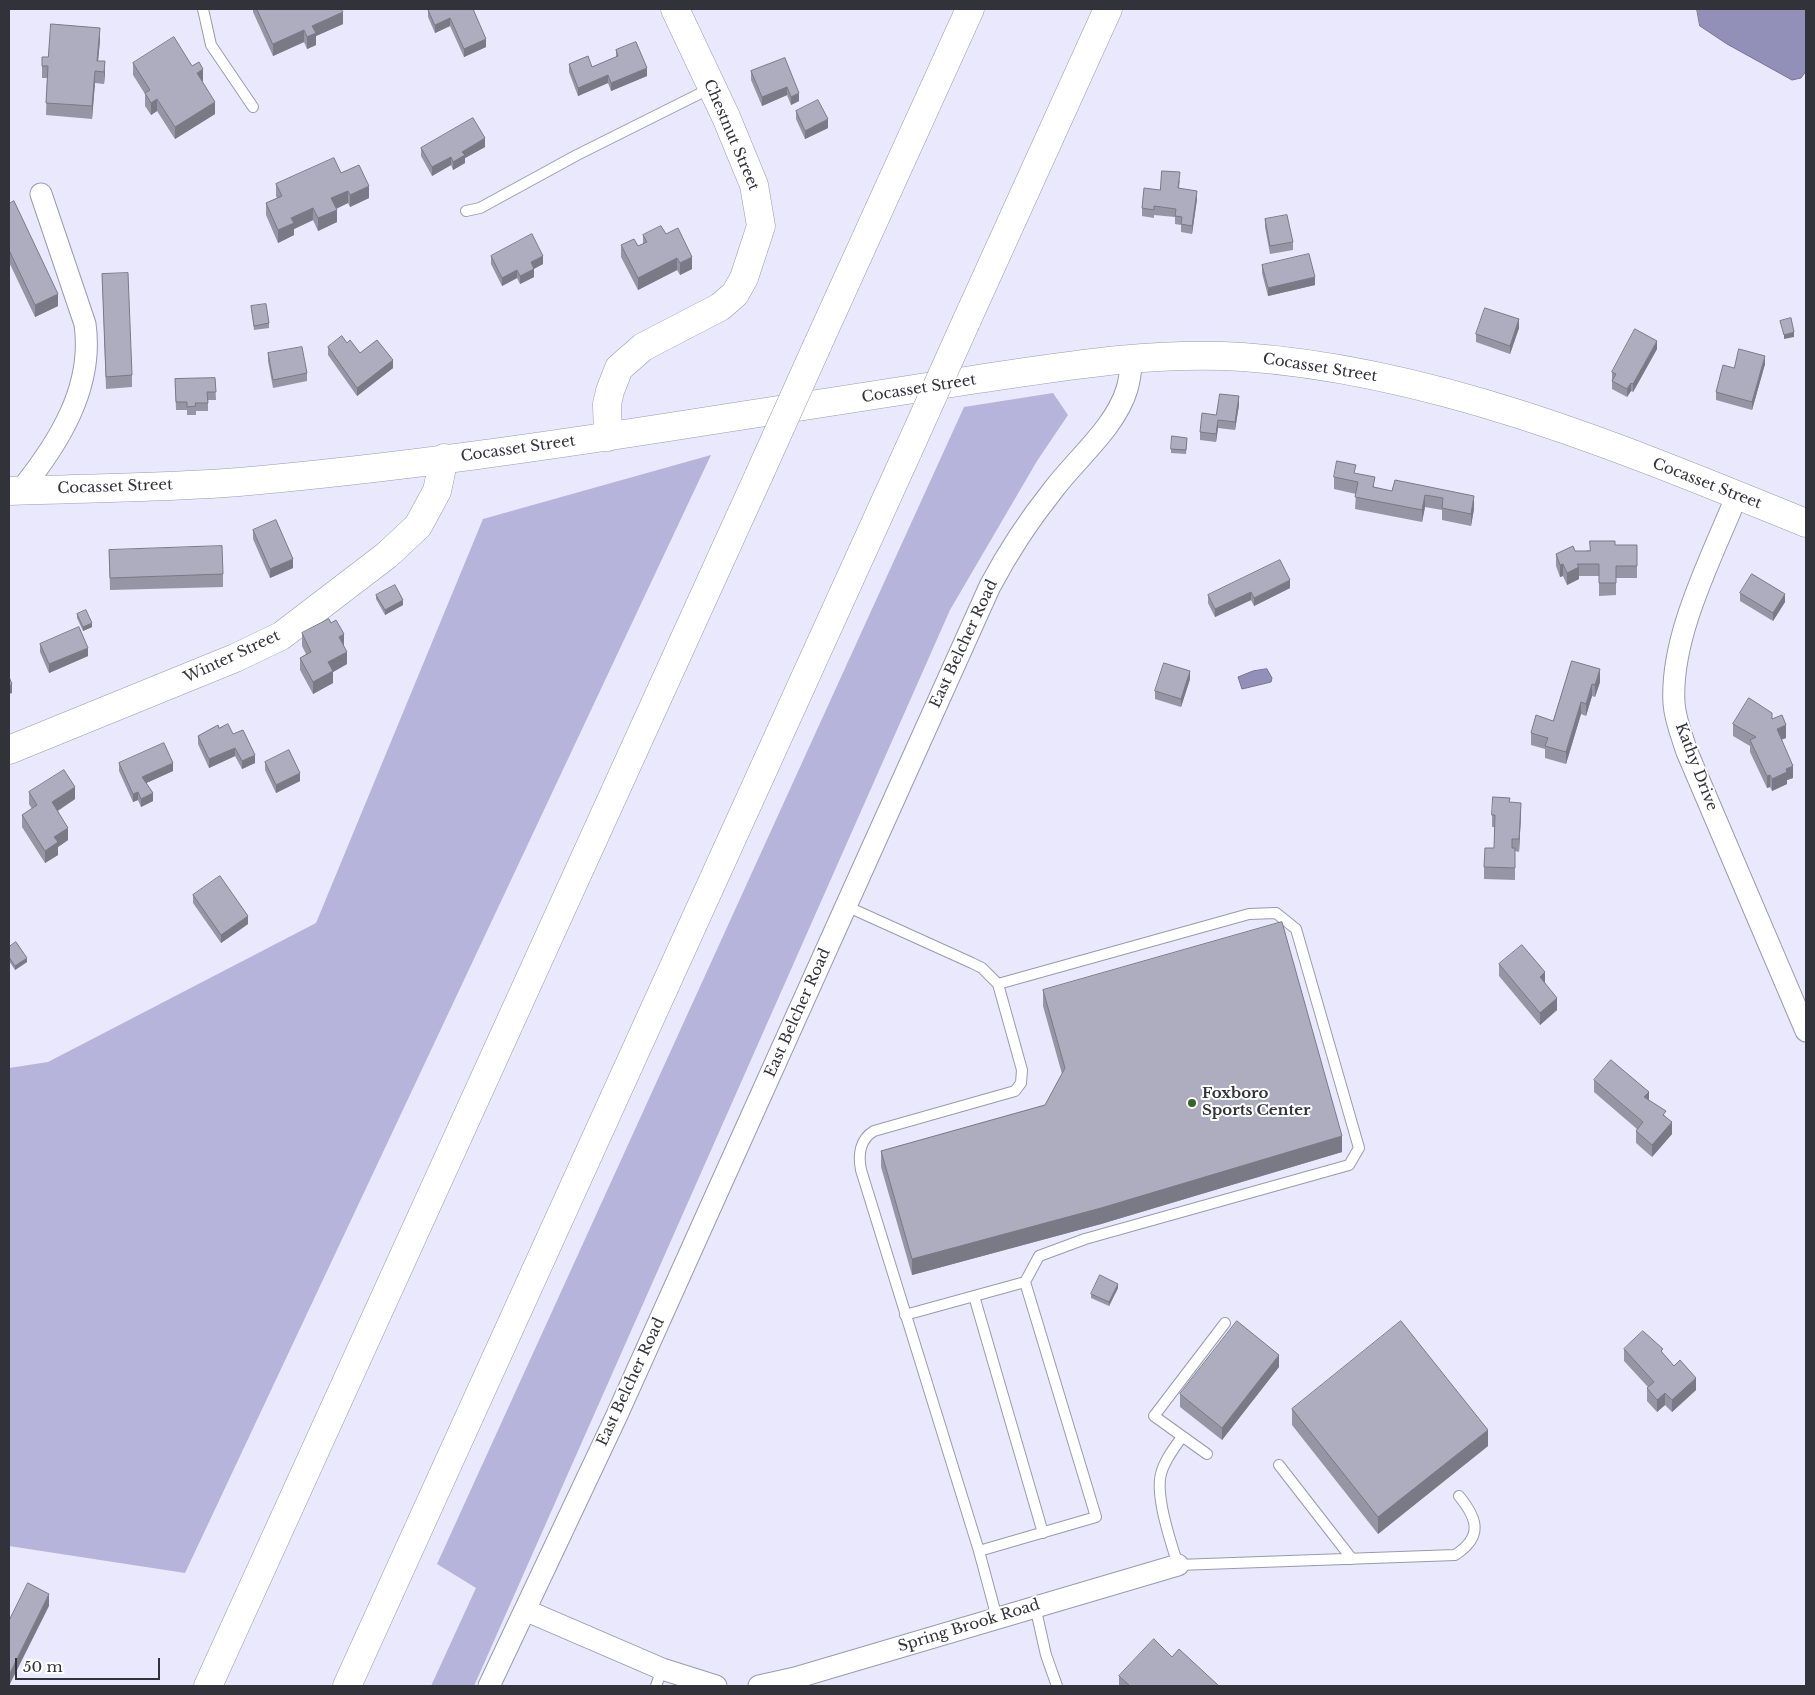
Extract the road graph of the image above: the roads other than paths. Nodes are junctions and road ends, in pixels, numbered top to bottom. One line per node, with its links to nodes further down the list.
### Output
1 (203, 9): 6 (lane)
2 (675, 9): 5 (main road, Chestnut Street)
3 (970, 9): 35 (main road, bridge)
4 (1108, 9): 36 (main road, bridge)
5 (712, 88): 8 (lane); 10 (main road, Chestnut Street)
6 (253, 107)
7 (41, 194): 12 (street)
8 (466, 211)
9 (1132, 358): 10 (main road, Cocasset Street); 13 (main road, Cocasset Street); 16 (street, East Belcher Road)
10 (608, 437): 11 (main road, Cocasset Street)
11 (444, 458): 12 (main road, Cocasset Street); 15 (main road, Winter Street)
12 (14, 491)
13 (1737, 495): 14 (main road, Cocasset Street); 18 (street, Kathy Drive)
14 (1806, 523)
15 (9, 750)
16 (846, 906): 17 (lane); 32 (street, East Belcher Road)
17 (998, 984): 19 (lane); 21 (lane)
18 (1806, 1031)
19 (1025, 1282): 20 (lane); 27 (lane)
20 (974, 1296): 21 (lane); 27 (lane)
21 (905, 1316): 28 (lane)
22 (1225, 1323): 23 (lane)
23 (1182, 1437): 24 (lane); 30 (lane)
24 (1207, 1454)
25 (1279, 1465): 29 (lane)
26 (1459, 1496): 29 (lane)
27 (1043, 1533): 28 (lane)
28 (979, 1551): 33 (lane)
29 (1352, 1559): 30 (lane)
30 (1178, 1565): 31 (street, Spring Brook Road)
31 (1035, 1606): 33 (street, Spring Brook Road); 40 (lane)
32 (525, 1610): 34 (street); 37 (street, East Belcher Road)
33 (997, 1618): 39 (street, Spring Brook Road)
34 (659, 1678): 38 (street)
35 (208, 1686)
36 (347, 1686)
37 (489, 1686)
38 (716, 1686)
39 (759, 1686)
40 (1057, 1686)

